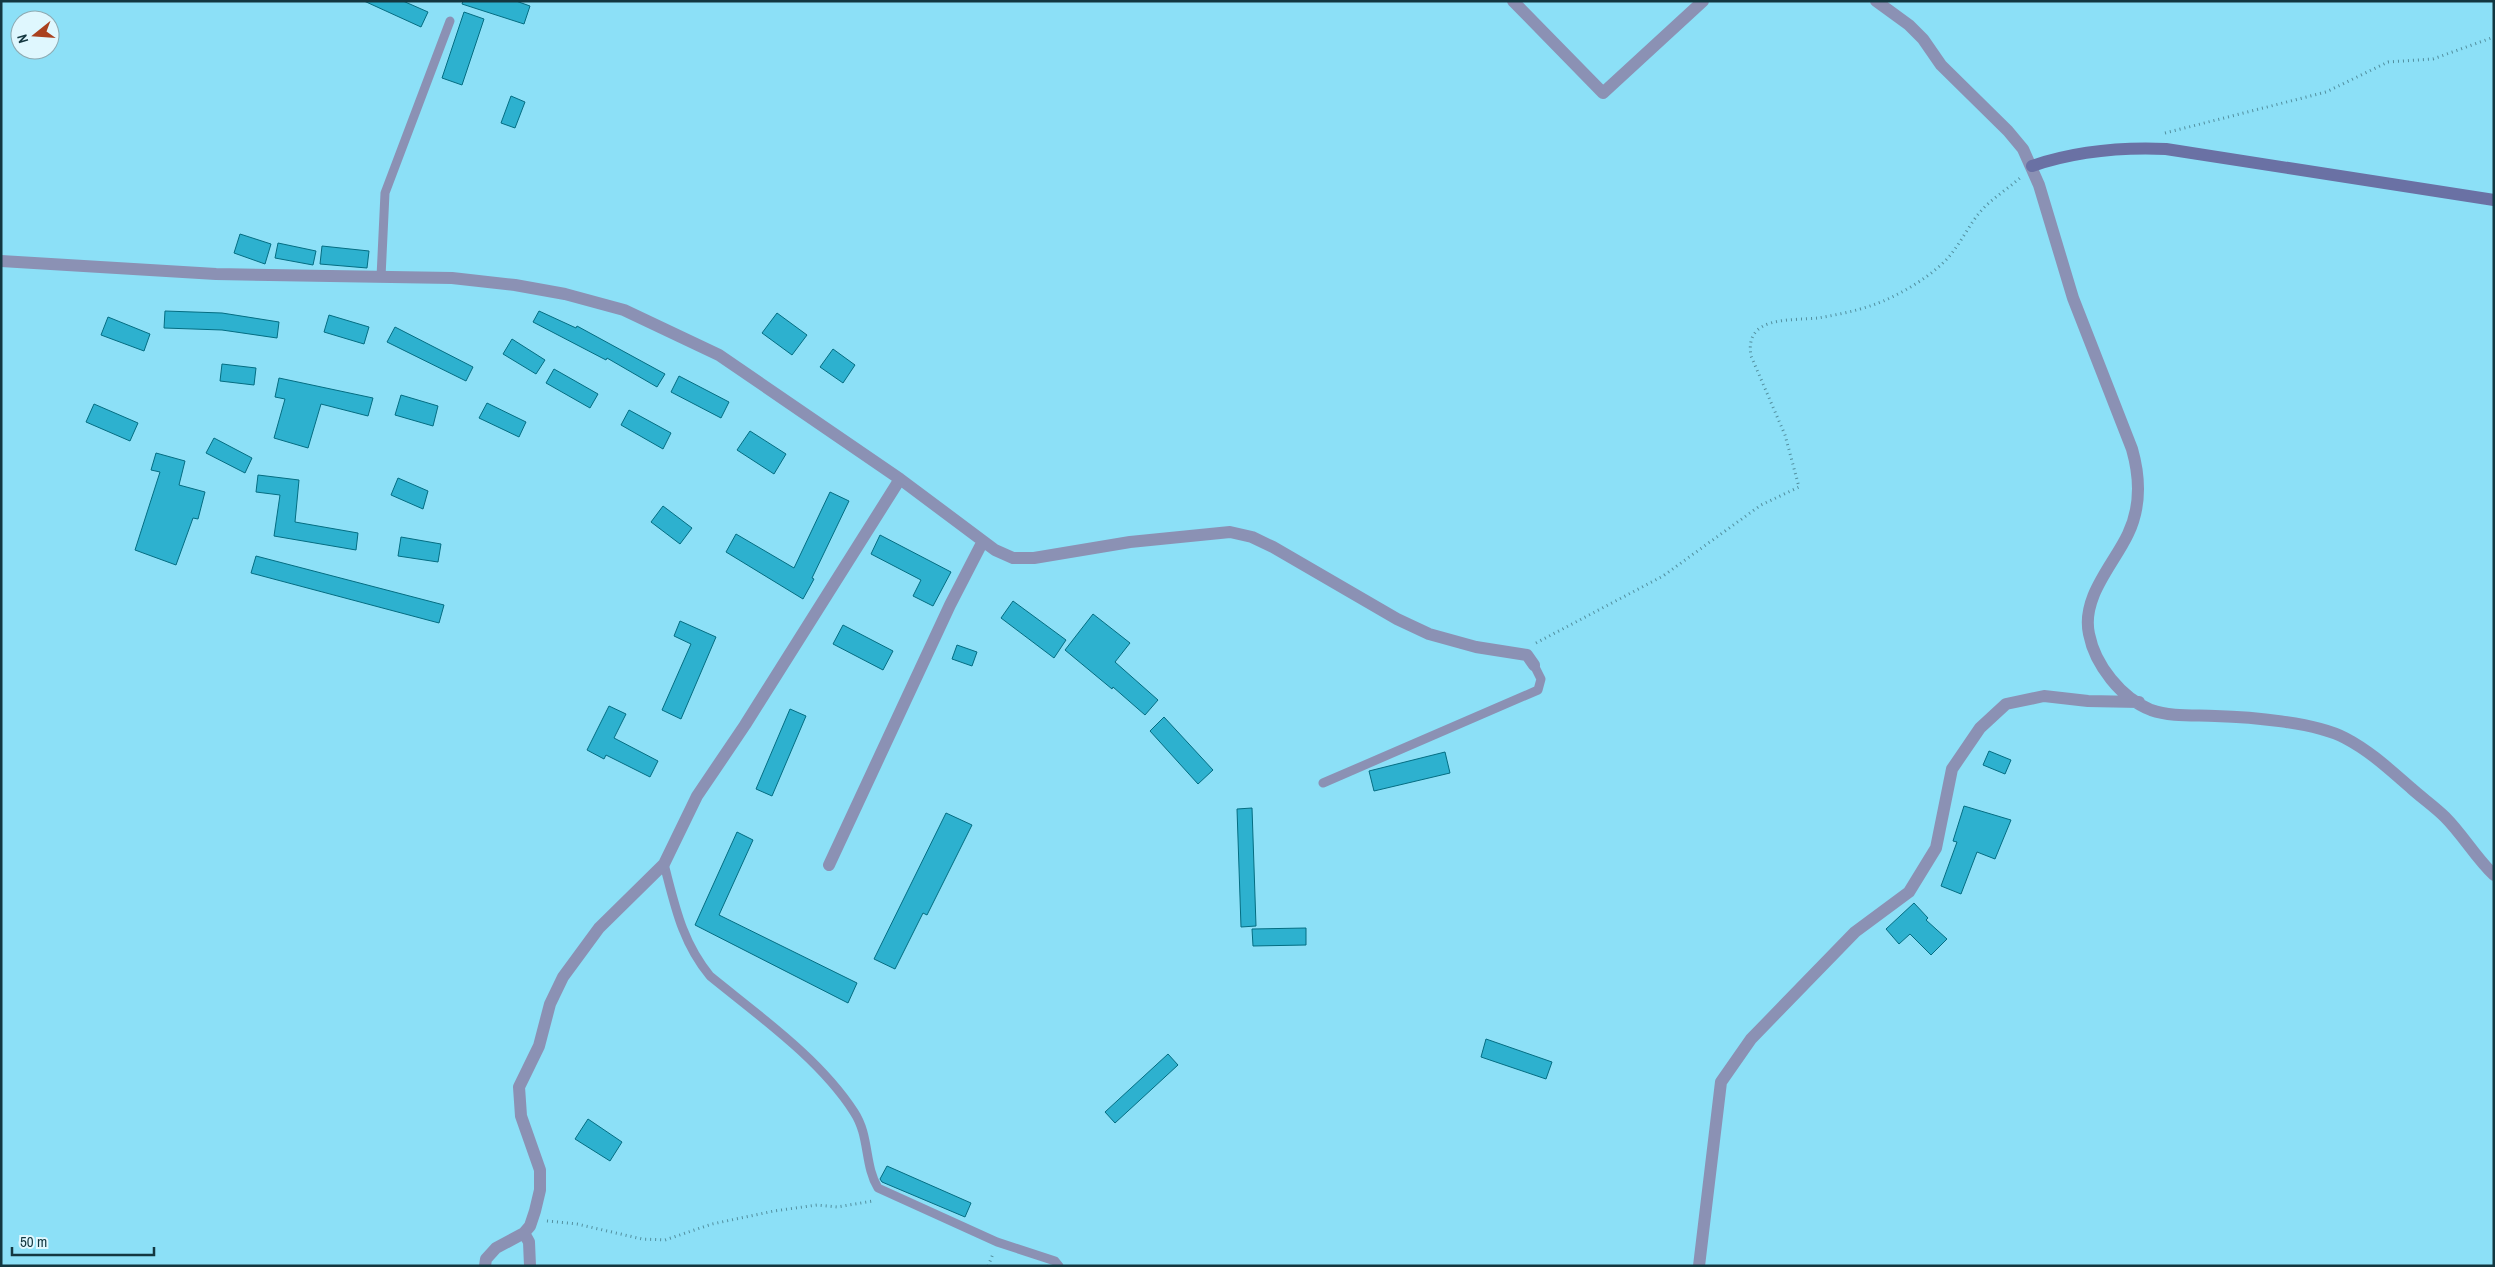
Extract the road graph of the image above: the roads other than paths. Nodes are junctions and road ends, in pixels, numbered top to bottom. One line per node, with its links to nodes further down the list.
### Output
1 (1513, 1): 2 (street)
2 (1703, 1)
3 (1876, 1): 5 (street)
4 (450, 21): 8 (lane)
5 (2032, 166): 6 (street); 12 (street)
6 (2494, 200)
7 (1, 261): 8 (street)
8 (381, 277): 9 (street)
9 (900, 479): 10 (street); 14 (street)
10 (983, 541): 11 (street); 15 (street)
11 (1534, 665): 13 (lane)
12 (2139, 702): 16 (street); 21 (street)
13 (1323, 783)
14 (664, 864): 17 (street); 20 (lane)
15 (830, 865)
16 (2494, 875)
17 (527, 1229): 18 (street); 19 (street)
18 (484, 1266)
19 (530, 1266)
20 (1060, 1266)
21 (1699, 1266)

